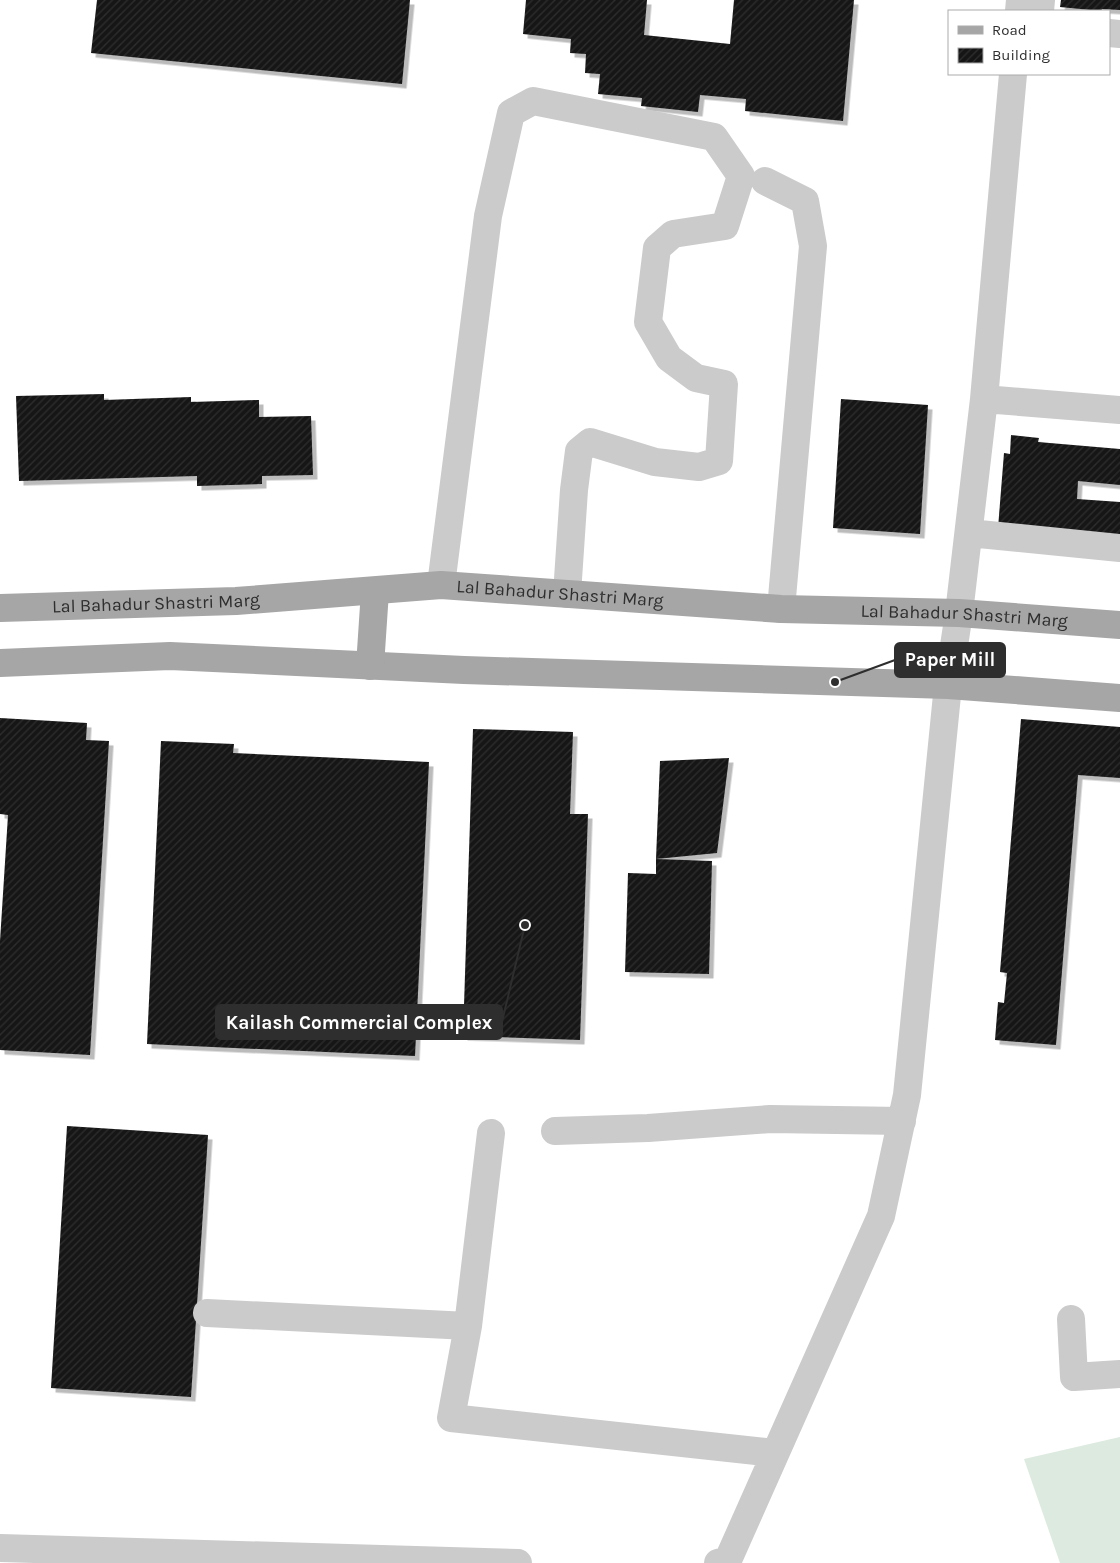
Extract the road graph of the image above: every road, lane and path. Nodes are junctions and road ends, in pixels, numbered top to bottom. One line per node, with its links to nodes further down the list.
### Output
1 (1013, 75): 3 (street)
2 (766, 181): 11 (street)
3 (984, 399): 4 (street); 5 (street)
4 (1120, 410)
5 (969, 533): 6 (street); 12 (street)
6 (1120, 548)
7 (441, 586): 8 (main road, Lal Bahadur Shastri Marg); 9 (main road, Lal Bahadur Shastri Marg); 9 (street)
8 (375, 591): 10 (main road, Lal Bahadur Shastri Marg); 15 (main road)
9 (567, 594): 11 (main road, Lal Bahadur Shastri Marg)
10 (0, 608)
11 (781, 609): 12 (main road, Lal Bahadur Shastri Marg)
12 (959, 613): 13 (main road, Lal Bahadur Shastri Marg); 16 (street)
13 (1120, 625)
14 (0, 663): 15 (main road)
15 (370, 666): 16 (main road)
16 (948, 685): 17 (main road); 18 (street)
17 (1120, 698)
18 (902, 1121): 19 (street); 25 (street)
19 (555, 1131)
20 (490, 1133): 23 (street)
21 (207, 1314): 23 (street)
22 (1071, 1319): 24 (street)
23 (468, 1326): 25 (street)
24 (1120, 1374)
25 (775, 1453): 29 (street)
26 (0, 1548): 27 (street)
27 (363, 1561): 28 (street)
28 (518, 1563)
29 (718, 1563)

